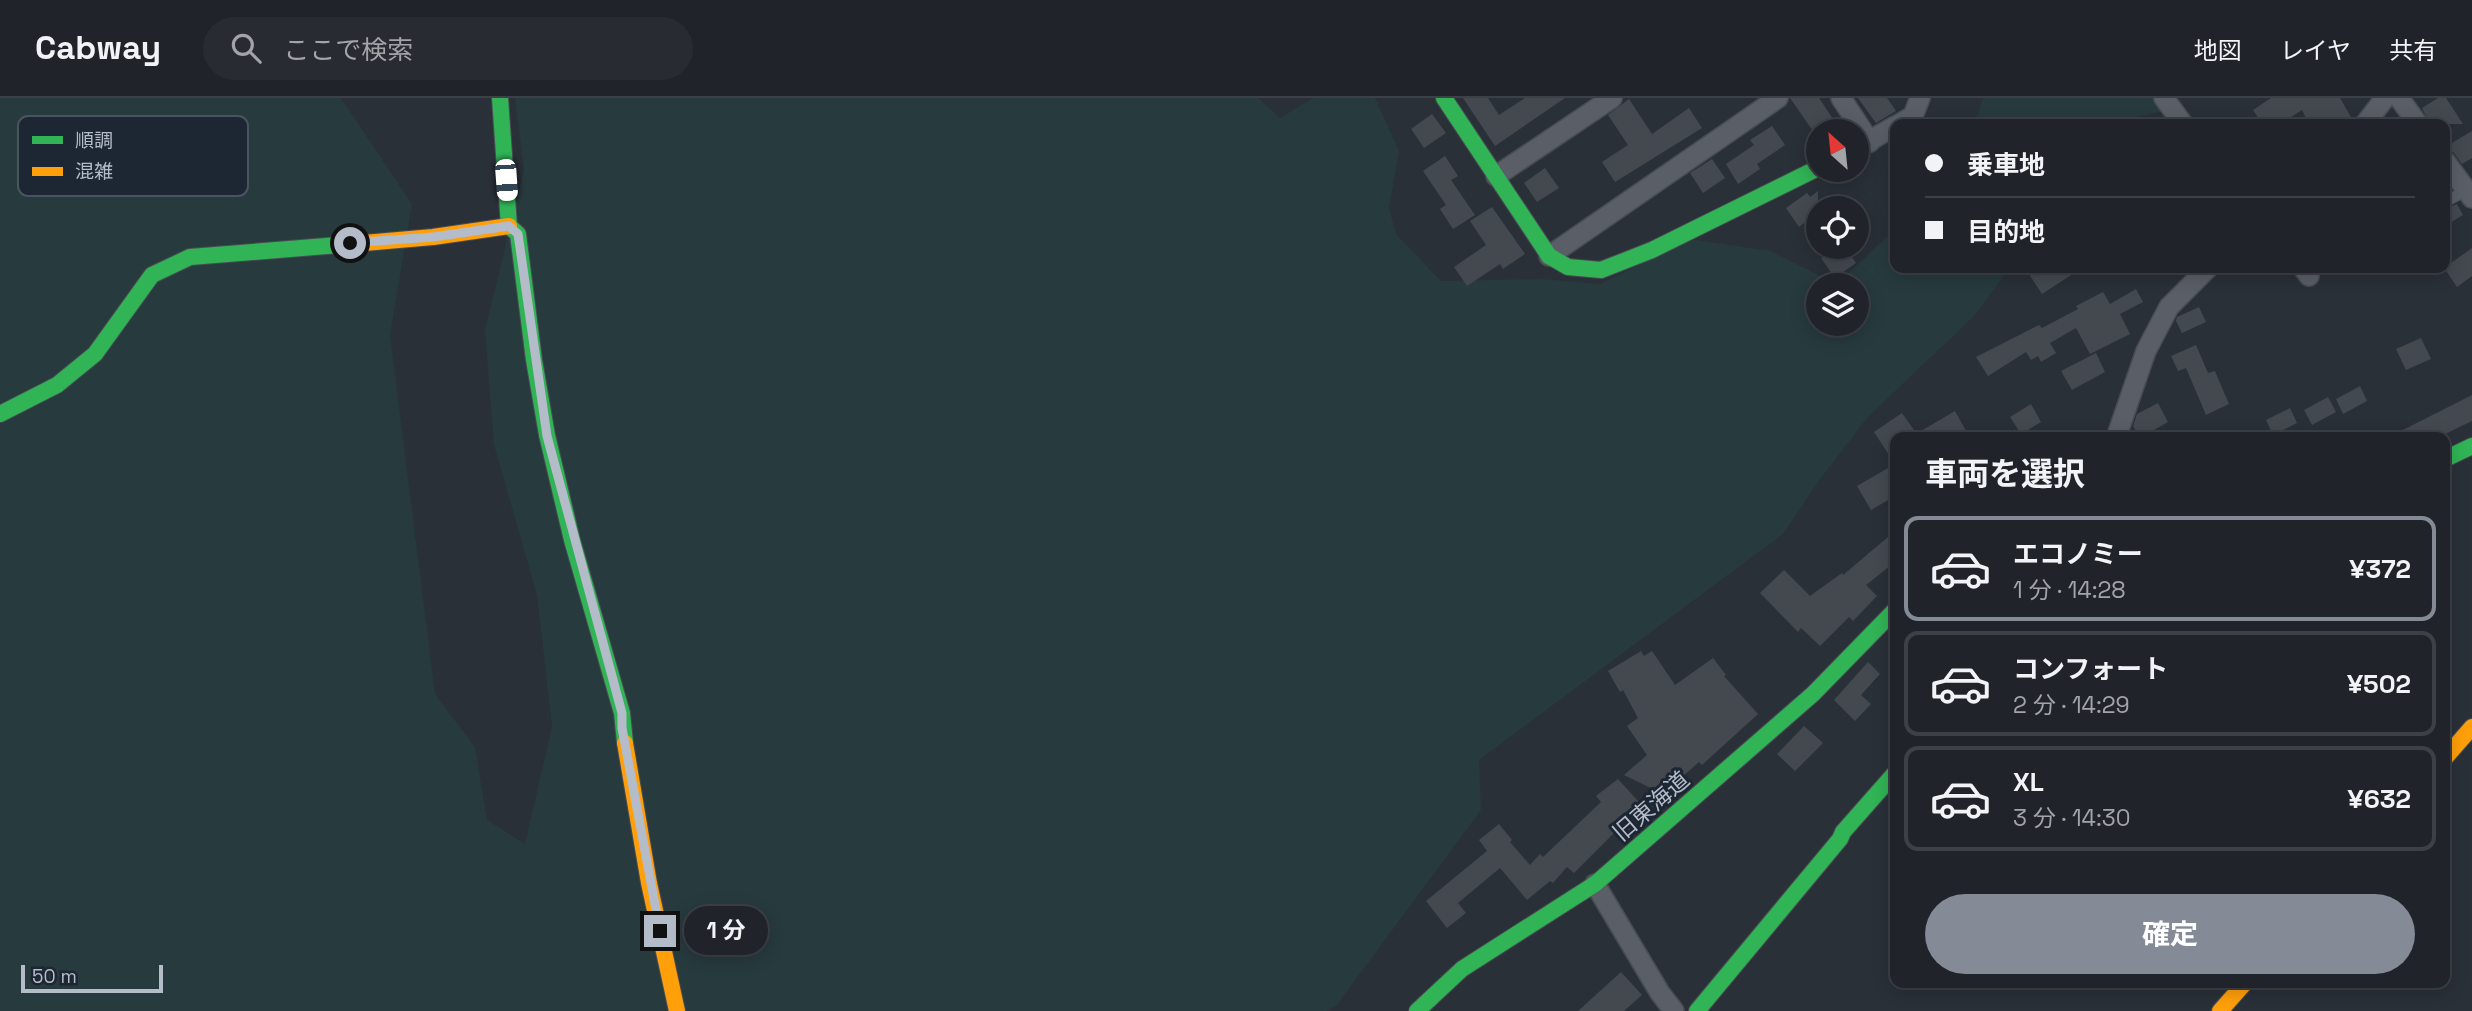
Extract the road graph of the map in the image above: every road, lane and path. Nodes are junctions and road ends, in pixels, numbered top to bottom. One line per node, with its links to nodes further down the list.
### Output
1 (500, 98): 22 (street)
2 (1444, 98): 19 (street)
3 (1612, 98): 19 (street)
4 (1779, 98): 23 (street)
5 (1841, 98): 10 (street)
6 (1920, 98): 11 (street)
7 (2164, 98): 12 (street)
8 (2385, 98): 13 (street)
9 (2399, 98): 14 (street)
10 (1851, 119)
11 (1908, 119)
12 (2179, 119)
13 (2369, 119)
14 (2414, 119)
15 (1890, 129): 16 (street)
16 (1869, 141)
17 (2450, 167): 20 (street)
18 (1806, 174): 23 (street)
19 (1496, 176): 23 (street)
20 (2470, 192): 21 (lane)
21 (2450, 200)
22 (509, 226): 25 (street); 35 (street)
23 (1549, 256)
24 (2203, 273): 26 (street)
25 (0, 414)
26 (2118, 432)
27 (2472, 446): 28 (street)
28 (2450, 457)
29 (1890, 615): 33 (street, 旧東海道)
30 (2472, 727): 31 (street)
31 (2450, 752)
32 (1890, 779): 38 (street)
33 (1595, 884): 36 (street, 旧東海道); 37 (street)
34 (2240, 988): 39 (street)
35 (677, 1011)
36 (1417, 1011)
37 (1674, 1011)
38 (1697, 1011)
39 (2220, 1011)

